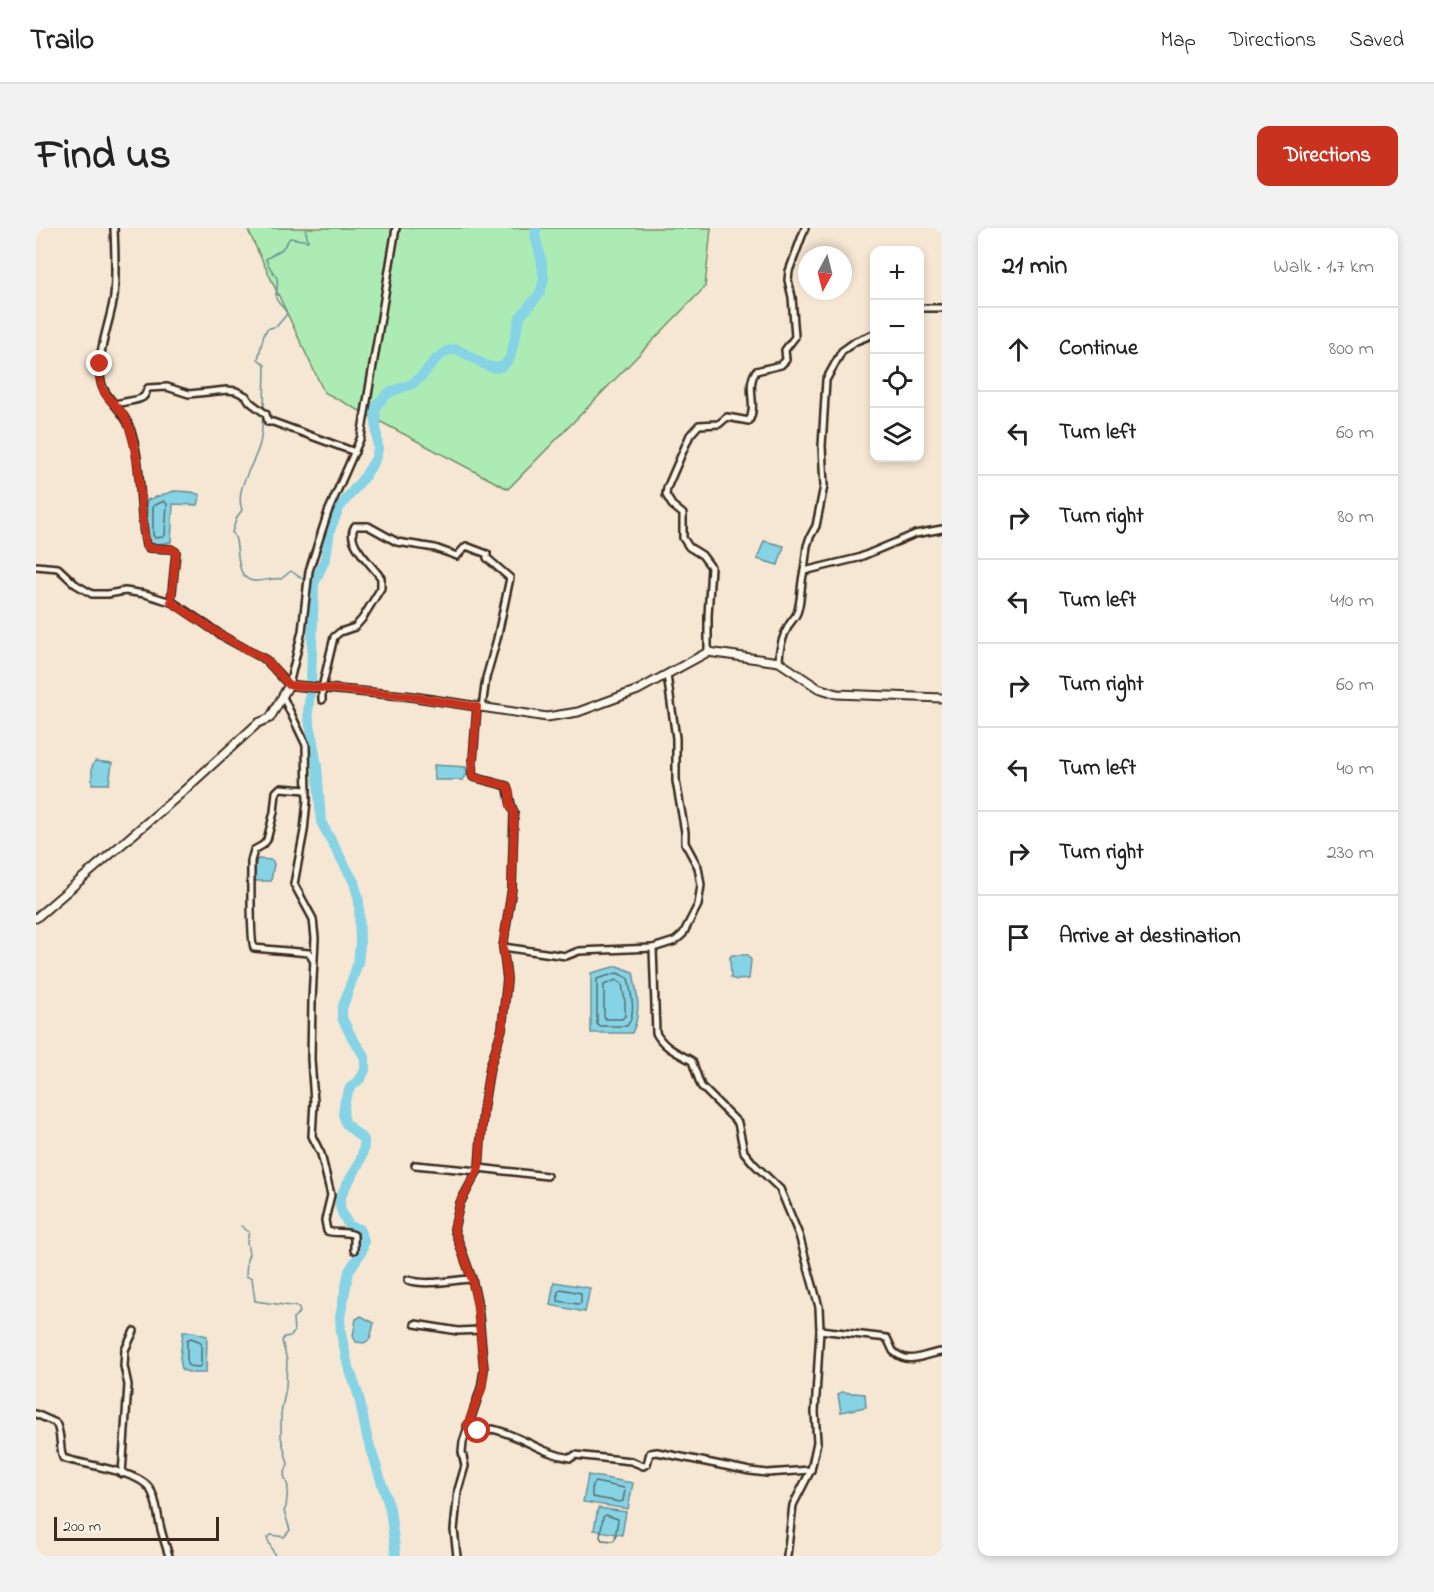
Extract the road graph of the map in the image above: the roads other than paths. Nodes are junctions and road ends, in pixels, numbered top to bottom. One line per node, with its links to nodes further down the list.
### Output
1 (114, 228): 7 (street)
2 (396, 228): 8 (street)
3 (805, 228): 13 (street)
4 (924, 308): 5 (street)
5 (942, 308)
6 (870, 336): 11 (street)
7 (116, 404): 8 (street); 12 (street)
8 (355, 452): 16 (street)
9 (942, 529): 11 (street)
10 (36, 566): 12 (street)
11 (804, 570): 14 (street)
12 (171, 602): 16 (street)
13 (708, 652): 14 (street); 15 (street)
14 (778, 662): 20 (street)
15 (667, 675): 21 (street); 25 (street)
16 (289, 685): 17 (street); 18 (street)
17 (319, 688): 19 (street); 21 (street); 21 (street)
18 (283, 697): 22 (street); 23 (street)
19 (322, 699)
20 (942, 699)
21 (480, 708): 24 (street)
22 (307, 790): 26 (street); 26 (street)
23 (36, 918)
24 (503, 946): 25 (street); 28 (street)
25 (653, 948): 35 (street)
26 (313, 960): 30 (street)
27 (415, 1166): 28 (street)
28 (479, 1170): 29 (street); 32 (street)
29 (547, 1176)
30 (354, 1250)
31 (408, 1280): 32 (street)
32 (472, 1280): 34 (street)
33 (415, 1324): 34 (street)
34 (480, 1330): 39 (street)
35 (820, 1330): 37 (street); 40 (street)
36 (134, 1331): 41 (street)
37 (942, 1352)
38 (36, 1414): 41 (street)
39 (467, 1426): 40 (street); 43 (street)
40 (811, 1470): 44 (street)
41 (122, 1474): 42 (street)
42 (169, 1556)
43 (457, 1556)
44 (787, 1556)

